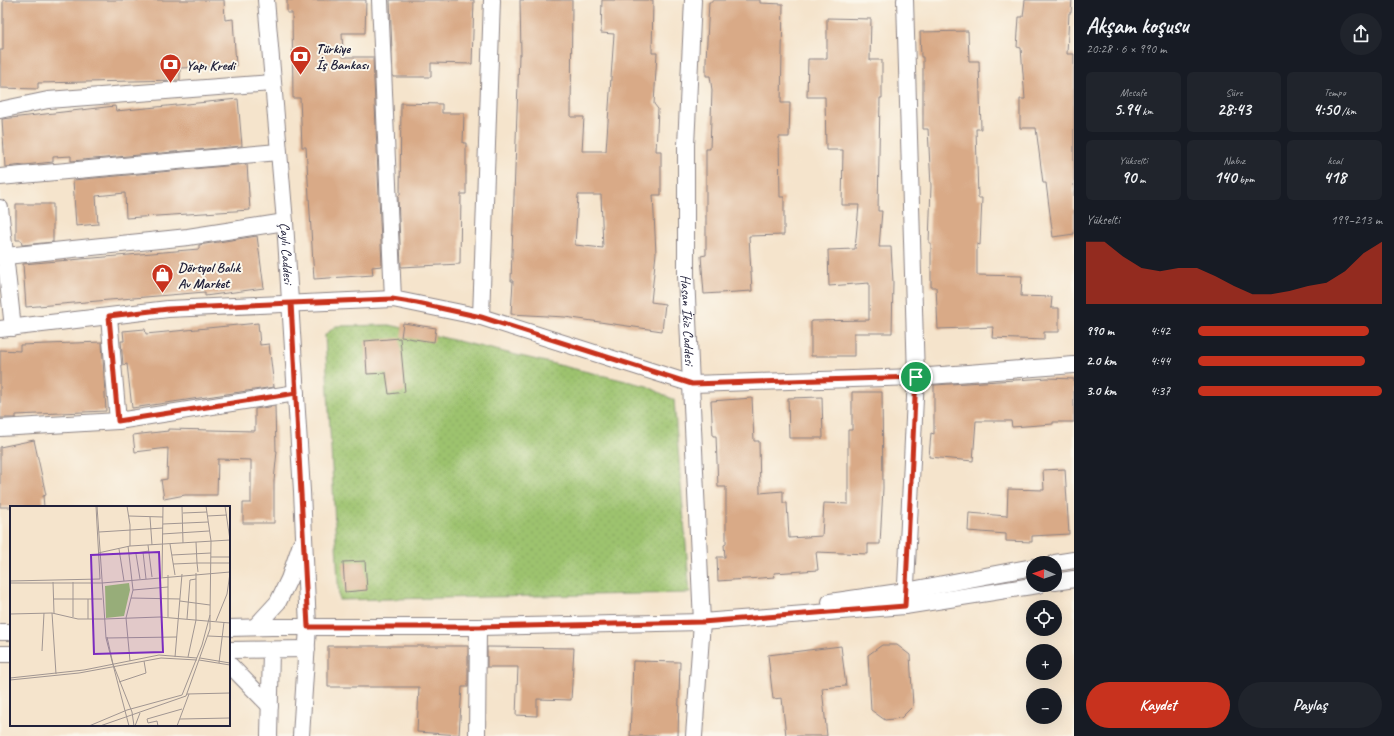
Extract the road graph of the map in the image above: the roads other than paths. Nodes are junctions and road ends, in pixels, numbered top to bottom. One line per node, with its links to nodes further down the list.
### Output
1 (266, 0): 6 (street, Çaylı Caddesi)
2 (380, 0): 13 (street)
3 (492, 0): 16 (street)
4 (693, 0): 20 (street, Hasan İkiz Caddesi)
5 (905, 0): 19 (street)
6 (272, 83): 7 (street); 8 (street, Çaylı Caddesi)
7 (0, 110)
8 (278, 152): 9 (street); 11 (street, Çaylı Caddesi)
9 (0, 177)
10 (0, 208): 12 (street)
11 (286, 222): 12 (street); 14 (street, Çaylı Caddesi)
12 (6, 256): 17 (street)
13 (392, 299): 14 (street); 16 (street)
14 (291, 303): 15 (street); 21 (street, Çaylı Caddesi)
15 (109, 316): 17 (street); 22 (street)
16 (481, 317): 20 (street)
17 (7, 328)
18 (1074, 365): 19 (street)
19 (916, 377): 20 (street); 31 (street)
20 (692, 384): 32 (street, Hasan İkiz Caddesi)
21 (296, 393): 22 (street); 24 (street, Çaylı Caddesi)
22 (118, 421): 23 (street)
23 (0, 428)
24 (304, 535): 33 (street); 34 (street, Çaylı Caddesi)
25 (1074, 560): 26 (street)
26 (1062, 562)
27 (1026, 569): 31 (street)
28 (1074, 579): 29 (street)
29 (1062, 581)
30 (1026, 586): 31 (street)
31 (905, 599): 32 (street)
32 (702, 622): 35 (street); 45 (street, Hasan İkiz Caddesi)
33 (255, 627): 34 (street); 36 (street)
34 (308, 627): 35 (street); 37 (street, Çaylı Caddesi)
35 (478, 627): 44 (street)
36 (230, 628)
37 (306, 649): 39 (street); 43 (street, Çaylı Caddesi)
38 (230, 650): 39 (street)
39 (271, 650): 41 (street)
40 (230, 665): 41 (street)
41 (270, 706): 42 (street)
42 (270, 736)
43 (301, 736)
44 (476, 736)
45 (694, 736)

